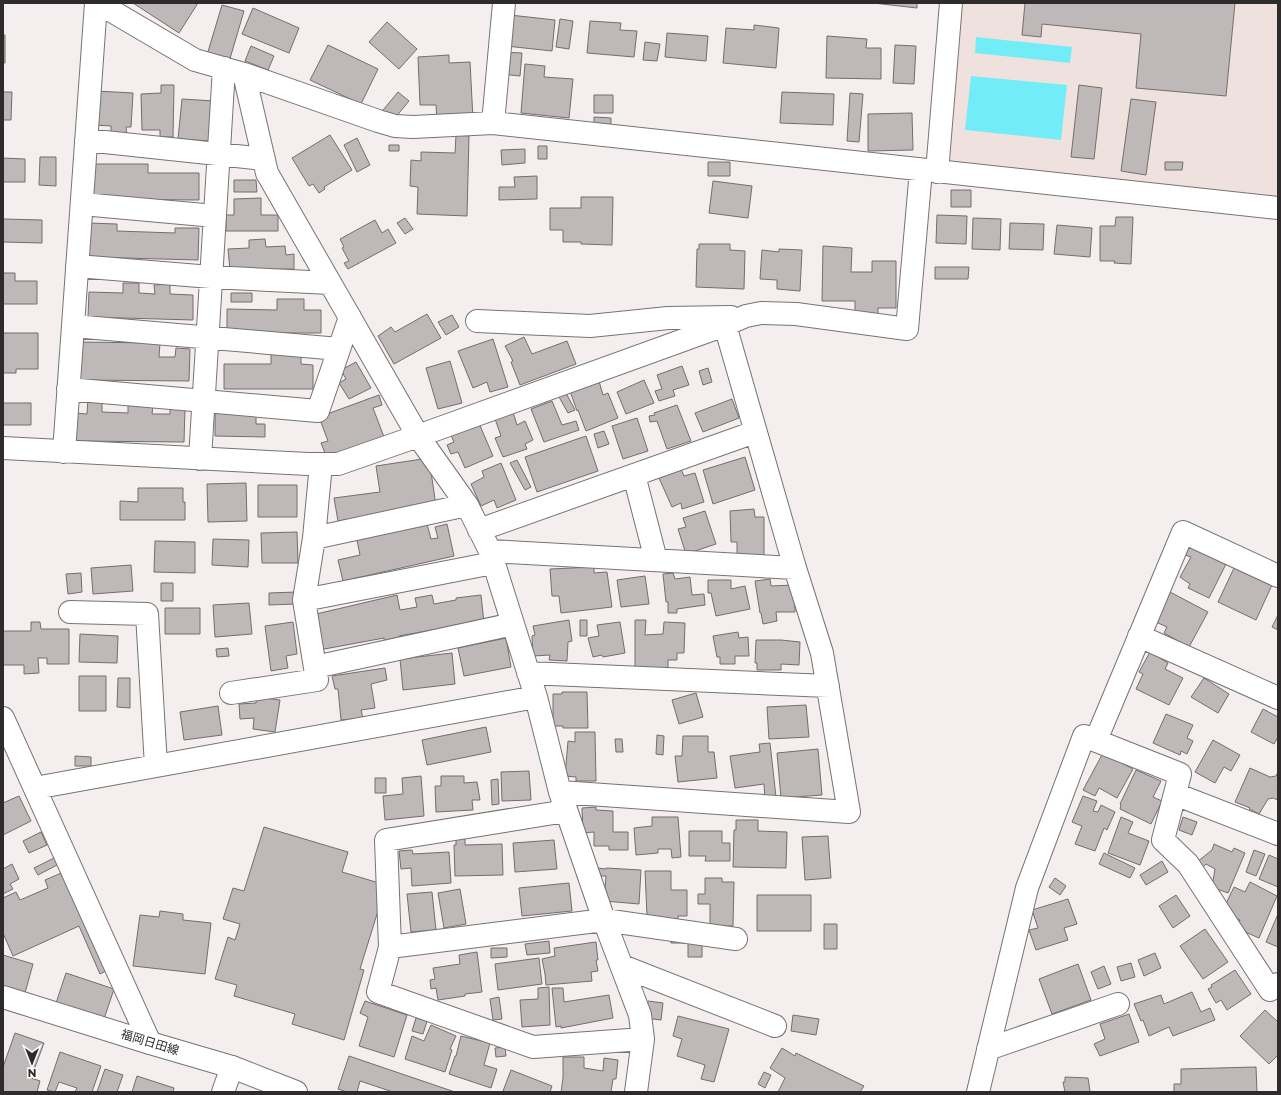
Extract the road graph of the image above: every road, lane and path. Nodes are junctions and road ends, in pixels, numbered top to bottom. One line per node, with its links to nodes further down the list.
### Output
1 (97, 3): 4 (street); 7 (street)
2 (504, 3): 6 (street)
3 (951, 3): 10 (street)
4 (224, 68): 5 (street); 8 (street)
5 (244, 74): 6 (street); 9 (street)
6 (493, 123): 10 (street)
7 (86, 140): 8 (street); 11 (street)
8 (219, 154): 9 (street); 13 (street)
9 (264, 159): 16 (street)
10 (929, 171): 12 (street); 17 (street)
11 (82, 204): 13 (street); 14 (street)
12 (1278, 208)
13 (215, 216): 15 (street)
14 (77, 266): 15 (street); 21 (street)
15 (211, 276): 16 (street); 22 (street)
16 (330, 283): 18 (street)
17 (746, 316): 19 (street); 20 (street)
18 (350, 317): 23 (street); 27 (street)
19 (477, 321)
20 (725, 325): 26 (street); 27 (street)
21 (73, 326): 22 (street); 24 (street)
22 (208, 338): 23 (street); 25 (street)
23 (339, 349): 25 (street)
24 (68, 389): 25 (street); 29 (street)
25 (204, 401): 30 (street)
26 (755, 432): 32 (street); 38 (street)
27 (418, 436): 31 (street); 33 (street)
28 (3, 448): 29 (street)
29 (64, 452): 30 (street)
30 (200, 459): 31 (street)
31 (321, 464): 35 (street)
32 (634, 475): 34 (street); 37 (street)
33 (467, 505): 34 (street); 35 (street)
34 (479, 530): 36 (street)
35 (314, 538): 40 (street)
36 (491, 557): 37 (street); 40 (street); 42 (street)
37 (656, 560): 38 (street)
38 (795, 568): 46 (street)
39 (1278, 576): 43 (street)
40 (304, 600): 44 (street)
41 (70, 612): 52 (street)
42 (513, 624): 44 (street); 45 (street)
43 (1139, 636): 49 (street); 51 (street)
44 (315, 667): 47 (street)
45 (528, 673): 46 (street); 48 (street)
46 (828, 686): 55 (street)
47 (231, 693)
48 (536, 697): 52 (street); 55 (street)
49 (1278, 698)
50 (3, 718): 53 (street)
51 (1096, 740): 54 (street); 67 (street)
52 (156, 766): 53 (street)
53 (35, 788): 66 (street)
54 (1175, 794): 56 (street); 61 (street)
55 (563, 801): 57 (street); 59 (street)
56 (1278, 834)
57 (604, 920): 58 (street); 59 (street); 60 (street)
58 (736, 939)
59 (390, 947): 65 (street)
60 (622, 966): 64 (street); 65 (street)
61 (1278, 984)
62 (3, 997): 66 (street, 福岡日田線)
63 (1118, 1004): 67 (street)
64 (775, 1026)
65 (642, 1039): 71 (street)
66 (150, 1043): 68 (street, 福岡日田線)
67 (988, 1049): 72 (street)
68 (232, 1067): 69 (street); 70 (street, 福岡日田線)
69 (223, 1092)
70 (296, 1092)
71 (636, 1092)
72 (978, 1092)

